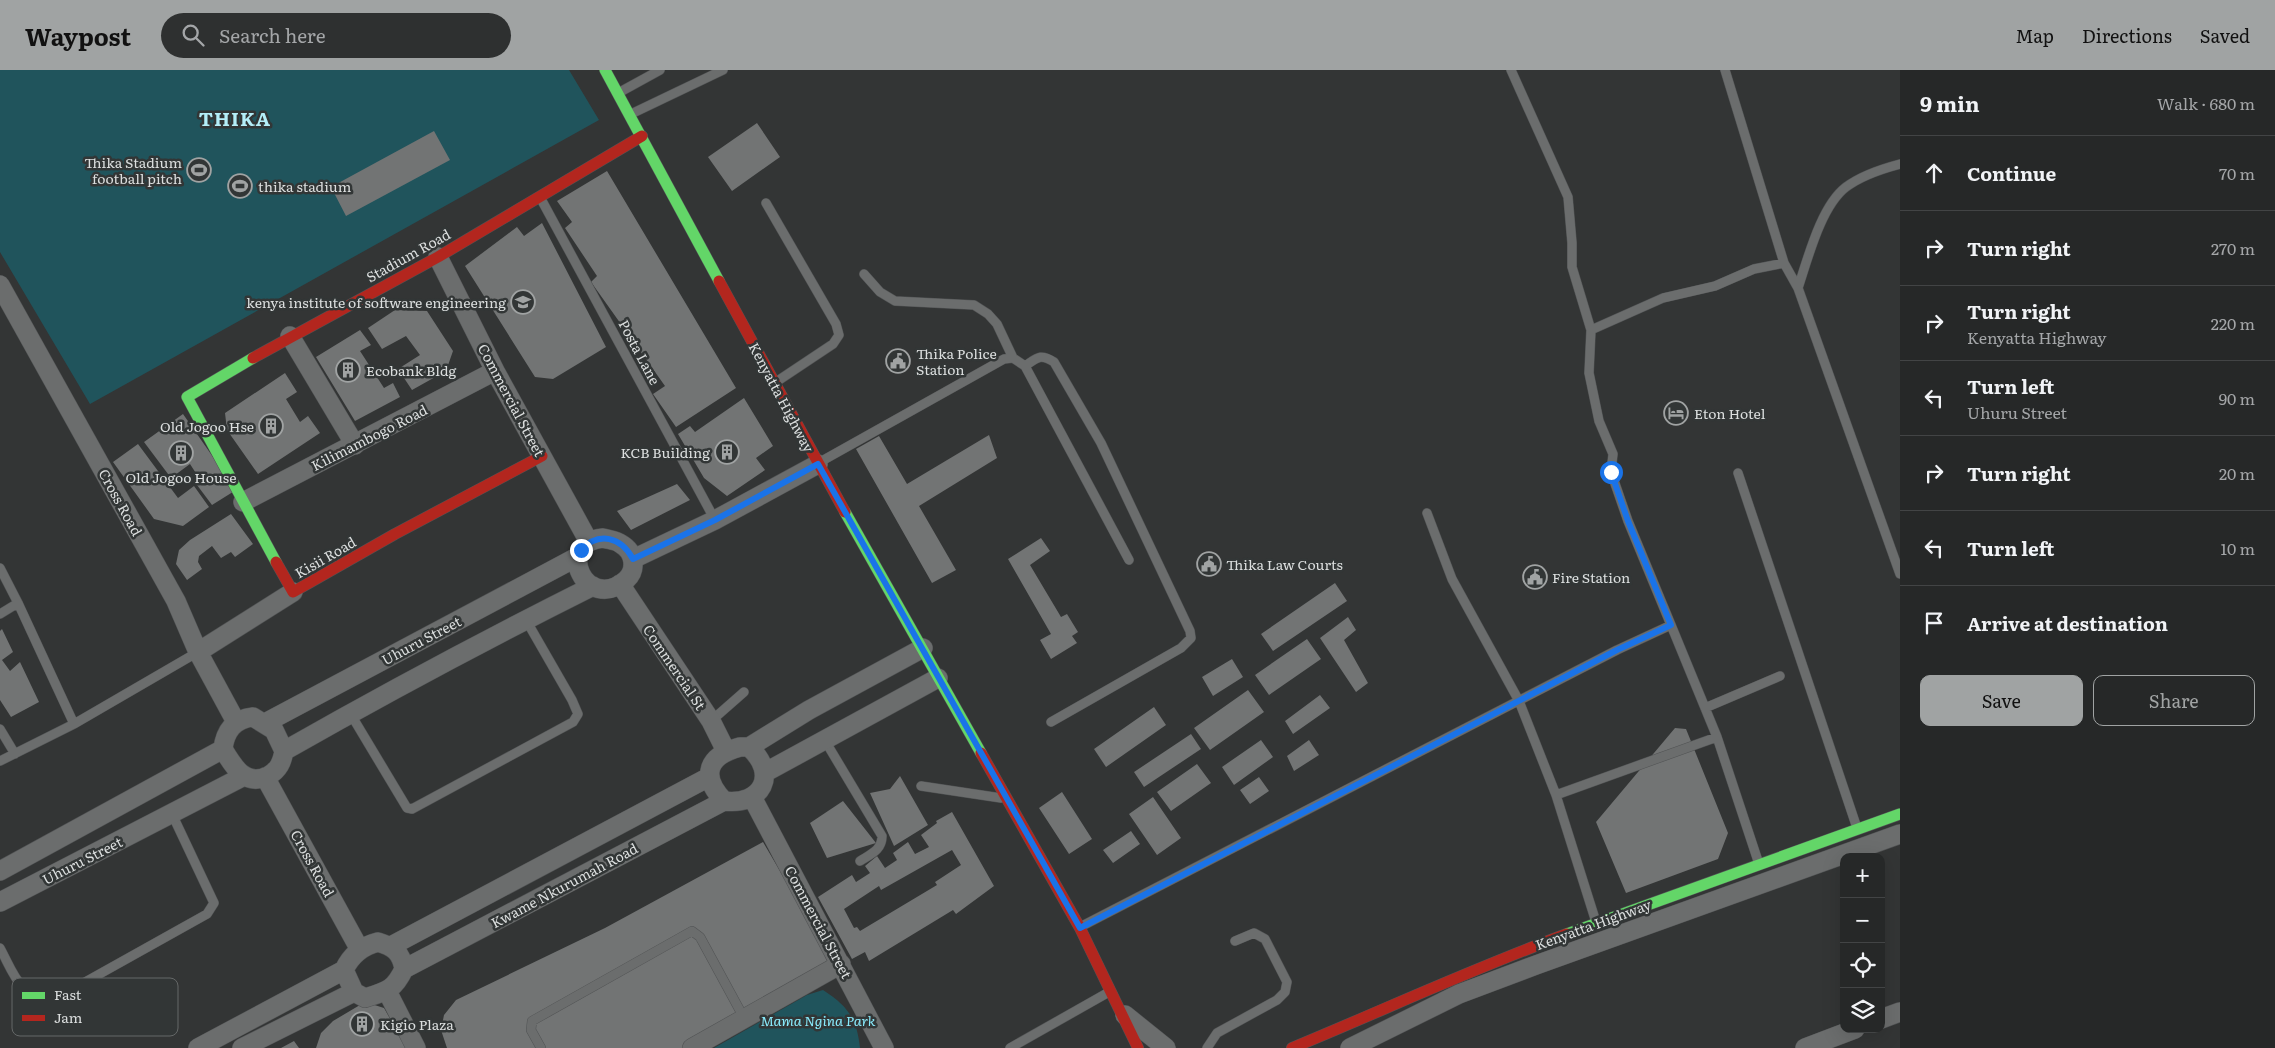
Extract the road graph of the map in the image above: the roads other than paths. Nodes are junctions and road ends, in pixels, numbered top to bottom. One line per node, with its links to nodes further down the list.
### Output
1 (605, 70): 6 (street, Kenyatta Highway)
2 (660, 70): 6 (lane)
3 (723, 70): 7 (lane)
4 (1511, 70): 17 (lane)
5 (1724, 70): 13 (lane)
6 (618, 93): 7 (street, Kenyatta Highway)
7 (629, 115): 8 (street, Kenyatta Highway)
8 (642, 136): 10 (street, Stadium Road); 22 (street, Kenyatta Highway)
9 (1900, 164): 16 (lane)
10 (540, 196): 12 (street, Stadium Road); 30 (lane, Posta Lane)
11 (766, 203): 22 (lane)
12 (438, 256): 18 (street, Stadium Road); 21 (street, Commercial Street)
13 (1784, 263): 16 (lane); 17 (lane)
14 (864, 274): 19 (lane)
15 (0, 285): 45 (street, Cross Road)
16 (1798, 288): 36 (lane)
17 (1591, 330): 43 (lane)
18 (290, 336): 23 (street, Stadium Road); 24 (street)
19 (1013, 358): 20 (lane); 26 (lane)
20 (1024, 366): 34 (lane); 54 (lane)
21 (495, 372): 24 (street, Kilimambogo Road); 25 (street, Commercial Street)
22 (775, 382): 26 (street, Kenyatta Highway)
23 (188, 397): 28 (street, Kisii Road)
24 (355, 445): 28 (street, Kilimambogo Road)
25 (542, 456): 31 (street, Commercial Street); 39 (street, Kisii Road)
26 (818, 464): 30 (street); 44 (street, Kenyatta Highway)
27 (1738, 472): 77 (lane)
28 (243, 502): 39 (street, Kisii Road)
29 (1427, 513): 49 (lane)
30 (715, 520): 33 (street)
31 (589, 542): 32 (street); 33 (street)
32 (577, 557): 38 (street); 55 (street, Uhuru Street)
33 (633, 559): 37 (street)
34 (1129, 560)
35 (0, 568): 40 (lane)
36 (1900, 574)
37 (620, 584): 38 (street); 52 (street, Commercial St)
38 (594, 586): 42 (street)
39 (293, 592): 45 (street)
40 (18, 603): 41 (lane); 56 (lane)
41 (0, 614)
42 (526, 620): 51 (street); 51 (lane)
43 (1671, 625): 49 (lane); 50 (lane)
44 (923, 648): 47 (street, Kenyatta Highway); 60 (street)
45 (198, 652): 53 (street, Cross Road); 56 (lane)
46 (1780, 676): 50 (lane)
47 (938, 678): 59 (street); 73 (street, Kenyatta Highway)
48 (744, 692): 52 (lane)
49 (1519, 701): 71 (lane); 84 (lane)
50 (1705, 708): 58 (lane)
51 (350, 713): 62 (street)
52 (711, 721): 63 (street, Commercial St)
53 (236, 722): 55 (street); 61 (street)
54 (1051, 722)
55 (265, 723): 62 (street)
56 (74, 724): 64 (lane)
57 (0, 730): 64 (lane)
58 (1717, 737): 71 (lane); 80 (lane)
59 (824, 739): 66 (street); 79 (lane)
60 (749, 747): 63 (street); 66 (street)
61 (223, 749): 67 (street); 81 (street, Uhuru Street)
62 (284, 751): 68 (street)
63 (726, 751): 69 (street)
64 (15, 754): 65 (lane)
65 (0, 761)
66 (766, 772): 72 (street)
67 (244, 776): 68 (street); 75 (street, Uhuru Street)
68 (265, 777): 88 (street, Cross Road)
69 (708, 777): 74 (street); 86 (street, Kwame Nkurumah Road)
70 (921, 786): 73 (lane)
71 (1556, 795): 83 (lane)
72 (752, 797): 74 (street); 89 (street, Commercial Street)
73 (1009, 799): 84 (street, Kenyatta Highway)
74 (724, 801): 90 (street, Kwame Nkurumah Road)
75 (172, 814): 82 (street, Uhuru Street); 93 (lane)
76 (1900, 814): 77 (street, Kenyatta Highway)
77 (1858, 830): 80 (street, Kenyatta Highway)
78 (1900, 834): 113 (street, Kenyatta Highway)
79 (860, 861)
80 (1759, 864): 83 (street, Kenyatta Highway)
81 (0, 872)
82 (0, 902)
83 (1596, 922): 112 (street, Kenyatta Highway)
84 (1080, 928): 96 (street, Kenyatta Highway)
85 (1235, 941): 111 (lane)
86 (391, 946): 88 (street); 90 (street)
87 (0, 948): 92 (lane)
88 (360, 950): 91 (street)
89 (841, 964): 99 (street); 107 (street, Commercial Street)
90 (404, 969): 94 (street)
91 (344, 970): 95 (street); 102 (street)
92 (17, 978)
93 (93, 978)
94 (387, 991): 95 (street); 104 (street)
95 (354, 992): 103 (street)
96 (1110, 992): 97 (street, Kenyatta Highway); 108 (lane)
97 (1120, 1011): 109 (street, Kenyatta Highway); 110 (street, Kenyatta Highway)
98 (1900, 1012): 100 (street)
99 (744, 1018): 105 (lane); 106 (street)
100 (1885, 1018)
101 (1844, 1033): 114 (street)
102 (198, 1048)
103 (242, 1048)
104 (416, 1048)
105 (541, 1048)
106 (692, 1048)
107 (884, 1048)
108 (1010, 1048)
109 (1138, 1048)
110 (1166, 1048)
111 (1207, 1048)
112 (1292, 1048)
113 (1350, 1048)
114 (1805, 1048)

